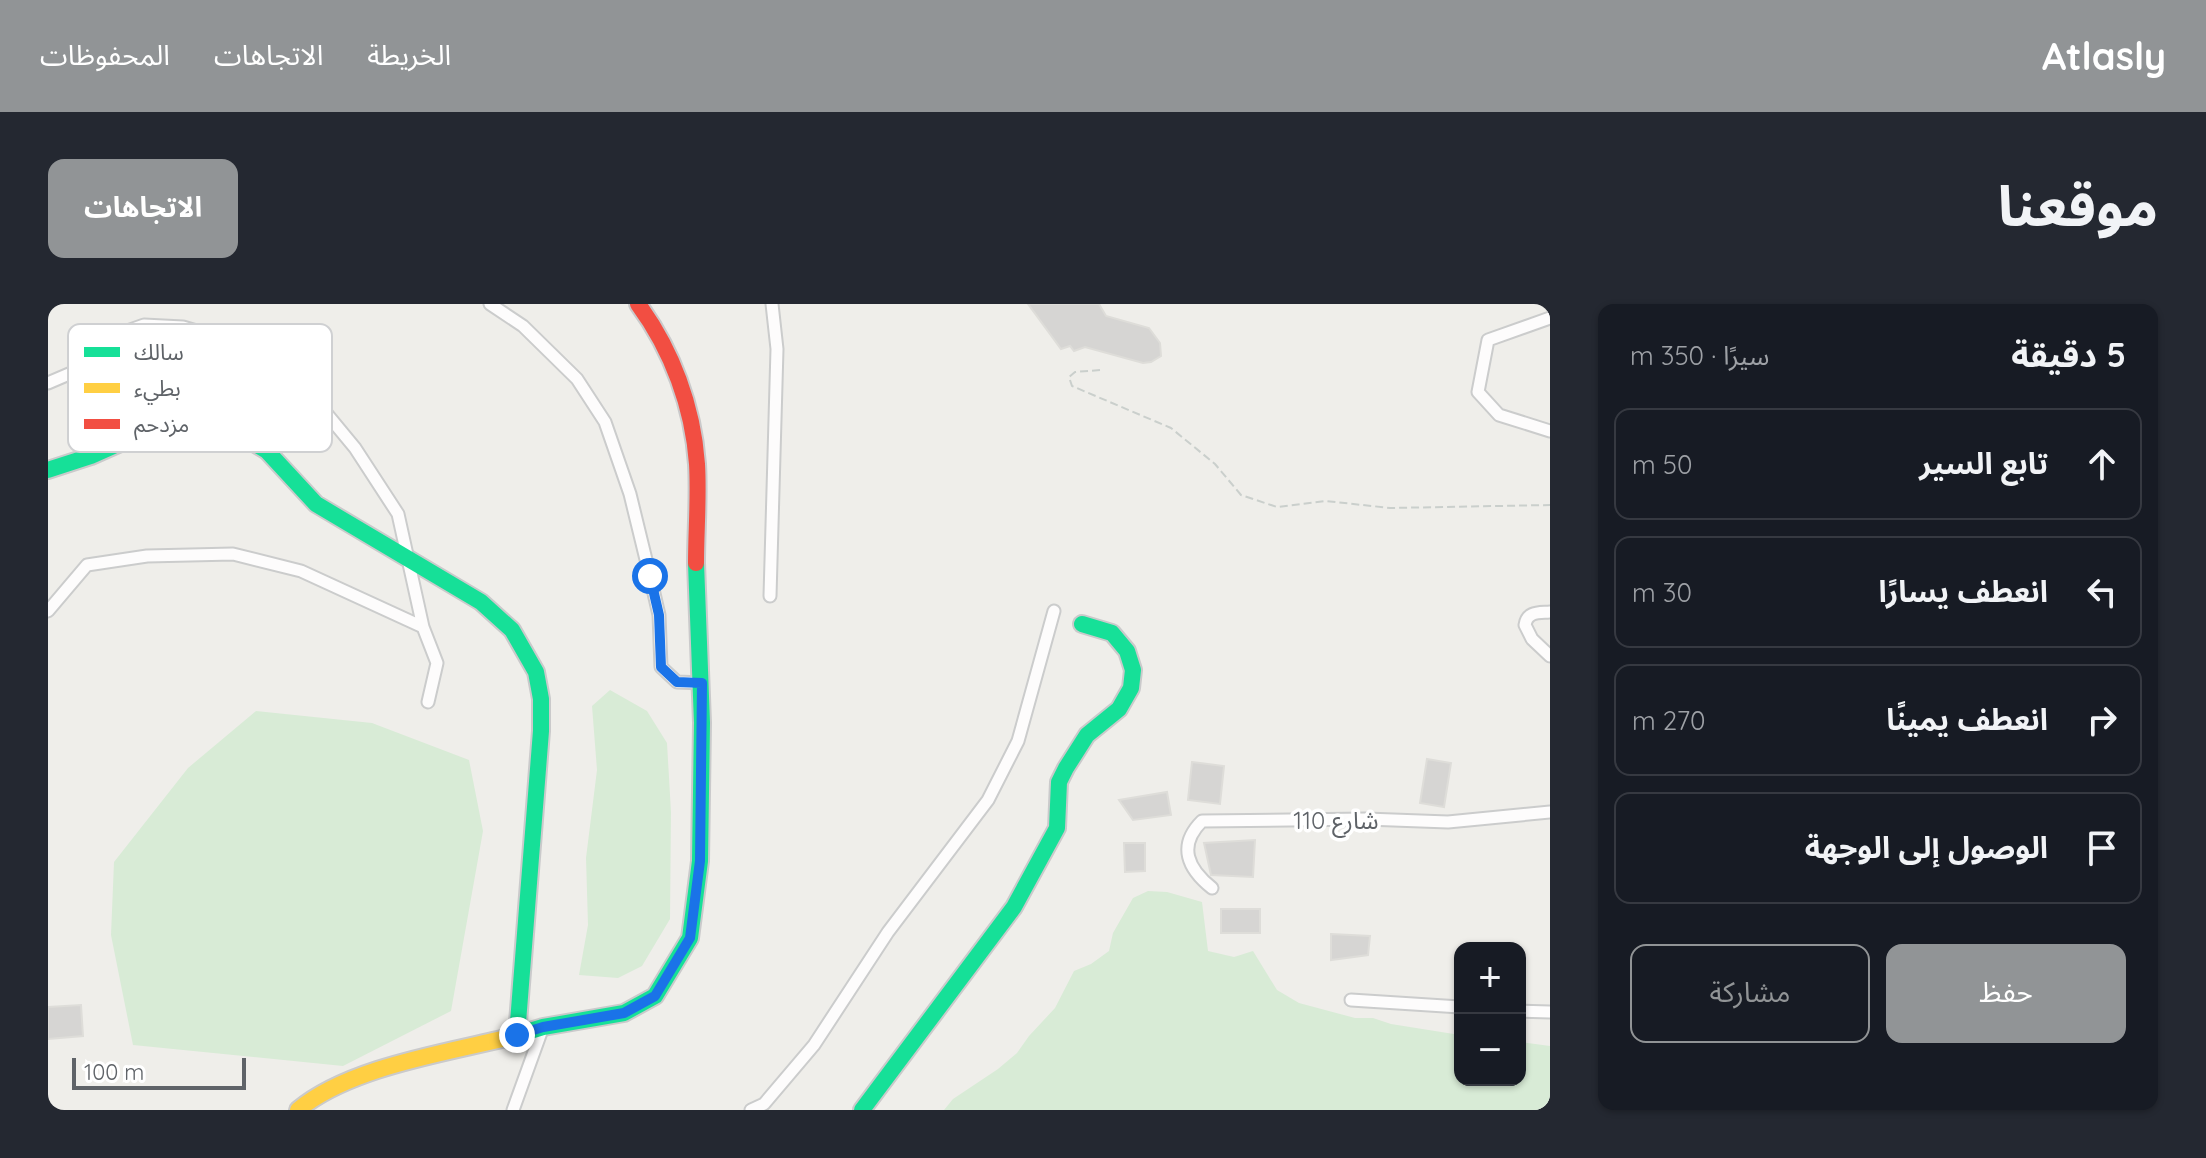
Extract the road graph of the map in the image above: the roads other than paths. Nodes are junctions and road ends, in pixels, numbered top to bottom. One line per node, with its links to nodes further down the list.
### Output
1 (490, 304): 20 (street)
2 (638, 304): 20 (street)
3 (772, 304): 13 (street)
4 (1550, 318): 8 (street)
5 (68, 374): 6 (street)
6 (48, 383)
7 (332, 420): 12 (street)
8 (1550, 431)
9 (100, 452): 11 (street)
10 (268, 452): 12 (street)
11 (48, 470)
12 (409, 560): 18 (street); 29 (street)
13 (770, 596)
14 (48, 611): 18 (street)
15 (1054, 611): 32 (street)
16 (1550, 612): 19 (street)
17 (1082, 624): 33 (street)
18 (423, 627): 21 (street)
19 (1550, 656)
20 (702, 683): 28 (street)
21 (428, 702)
22 (1550, 812): 23 (street, شارع 110)
23 (1212, 888)
24 (1351, 1000): 25 (street)
25 (1454, 1007)
26 (1526, 1011): 27 (street)
27 (1550, 1012)
28 (543, 1027): 29 (street); 31 (street)
29 (517, 1035): 30 (street)
30 (298, 1110)
31 (513, 1110)
32 (751, 1110)
33 (862, 1110)

